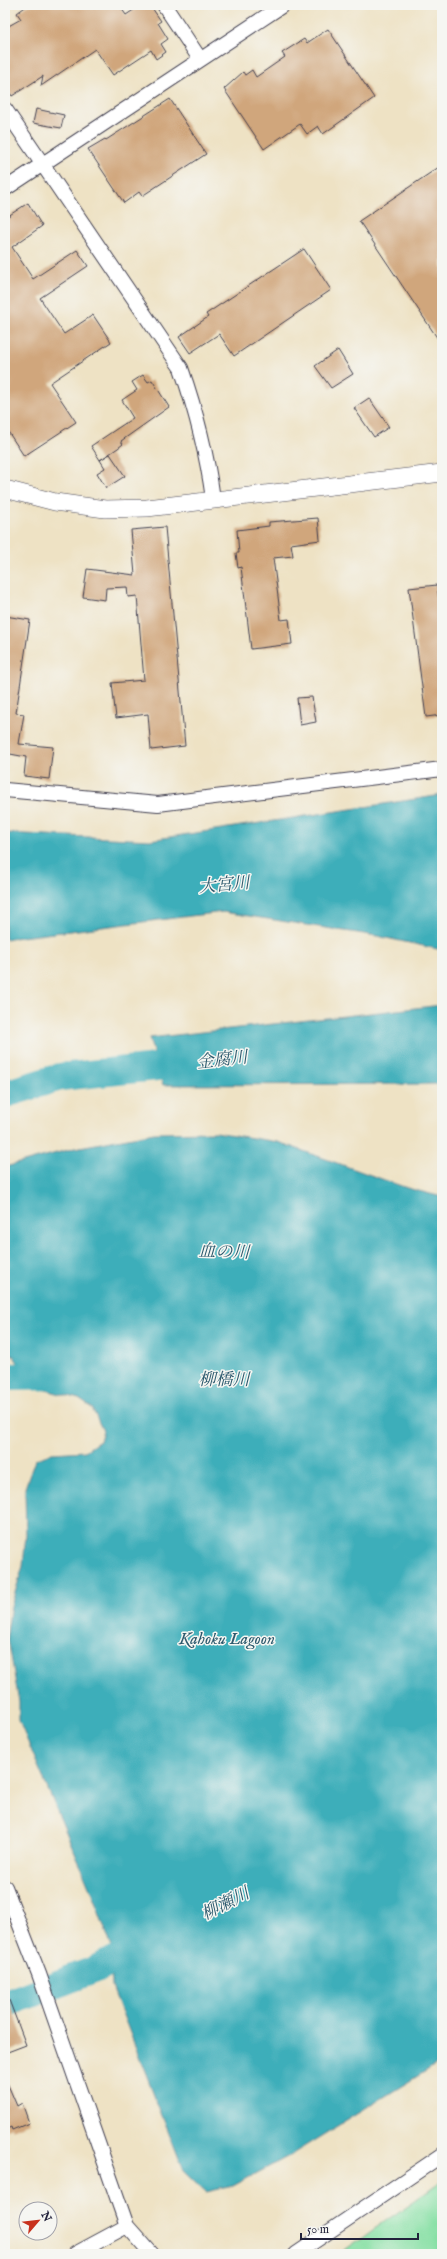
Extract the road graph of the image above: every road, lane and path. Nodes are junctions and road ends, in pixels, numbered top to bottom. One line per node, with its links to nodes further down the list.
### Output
1 (164, 5): 3 (street)
2 (283, 5): 3 (street)
3 (200, 59): 5 (street)
4 (5, 109): 5 (street)
5 (42, 165): 6 (street); 9 (street)
6 (5, 189)
7 (442, 473): 9 (street)
8 (5, 489): 9 (street)
9 (213, 499)
10 (442, 769): 11 (street)
11 (5, 790)
12 (5, 1886): 14 (street)
13 (442, 2155): 17 (street)
14 (127, 2226): 15 (street); 16 (street)
15 (75, 2254)
16 (152, 2254)
17 (296, 2254)

